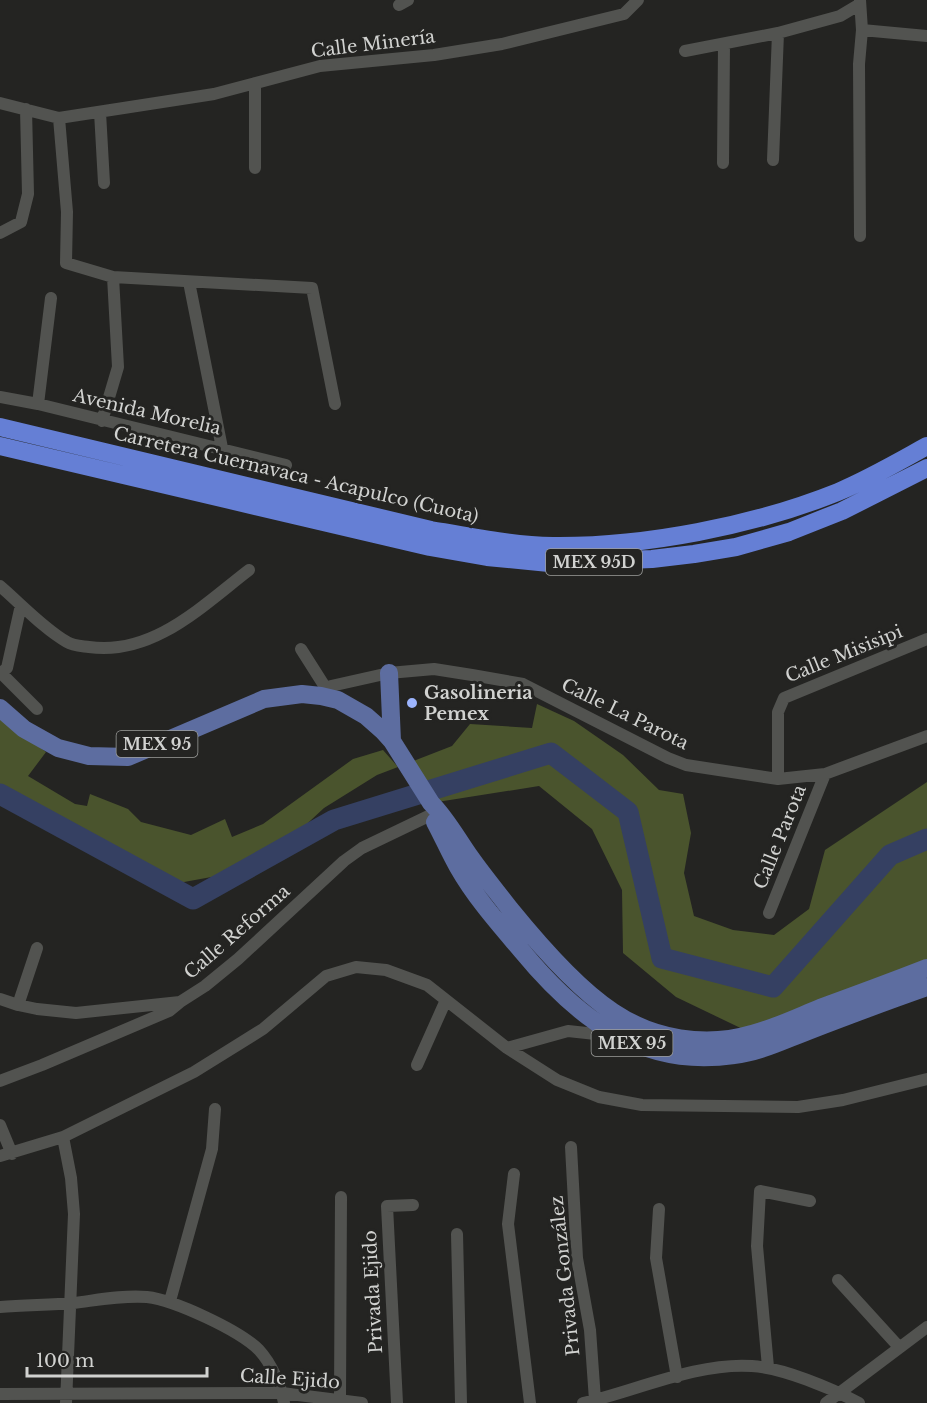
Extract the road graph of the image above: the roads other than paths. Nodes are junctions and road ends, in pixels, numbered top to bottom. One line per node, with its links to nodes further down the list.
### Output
1 (638, 0): 8 (street, Calle Minería)
2 (860, 2): 3 (street); 4 (street)
3 (862, 30): 5 (street); 18 (street)
4 (778, 33): 6 (street); 13 (street)
5 (927, 36)
6 (724, 45): 7 (street); 14 (street)
7 (685, 51)
8 (255, 83): 11 (street, Calle Minería); 15 (street)
9 (0, 103): 10 (street, Calle Minería)
10 (26, 109): 12 (street, Calle Minería); 17 (street)
11 (100, 111): 12 (street, Calle Minería); 16 (street)
12 (58, 118): 19 (street)
13 (773, 160)
14 (723, 163)
15 (255, 168)
16 (104, 183)
17 (0, 233)
18 (860, 236)
19 (113, 277): 20 (street); 25 (street)
20 (189, 282): 24 (street); 29 (street)
21 (51, 298): 23 (street)
22 (0, 397): 23 (street, Avenida Morelia)
23 (38, 404): 25 (street, Avenida Morelia)
24 (335, 404)
25 (102, 421): 29 (street, Avenida Morelia)
26 (0, 427): 28 (highway, Carretera Cuernavaca - Acapulco (Cuota) / MEX 95D)
27 (0, 446): 31 (highway, MEX 95D)
28 (927, 446)
29 (222, 448): 30 (street, Avenida Morelia)
30 (286, 465)
31 (927, 468)
32 (249, 570): 34 (street)
33 (0, 586): 34 (street)
34 (21, 605): 37 (street)
35 (927, 639): 45 (street, Calle Misisipi)
36 (301, 649): 39 (street)
37 (1, 672): 41 (street)
38 (389, 673): 39 (street, Calle La Parota); 43 (main road); 45 (street, Calle La Parota)
39 (324, 693): 40 (main road, MEX 95); 43 (main road, MEX 95)
40 (0, 708)
41 (37, 709)
42 (927, 736): 44 (street, Calle La Parota)
43 (392, 741): 46 (main road, MEX 95)
44 (825, 774): 45 (street, Calle La Parota); 47 (street, Calle Parota)
45 (778, 779)
46 (432, 806): 49 (main road, MEX 95); 53 (street, Calle Reforma); 55 (main road, MEX 95)
47 (769, 913)
48 (37, 948): 54 (street)
49 (927, 968)
50 (927, 987): 55 (main road, MEX 95)
51 (0, 999): 54 (street, Calle Reforma)
52 (446, 1000): 56 (street); 57 (street); 62 (street)
53 (180, 1002): 54 (street, Calle Reforma); 59 (street)
54 (18, 1005)
55 (618, 1037): 56 (street)
56 (507, 1048): 58 (street)
57 (417, 1065)
58 (927, 1079)
59 (0, 1081)
60 (215, 1109): 72 (street)
61 (0, 1125): 64 (street)
62 (63, 1137): 64 (street); 73 (street)
63 (571, 1147): 84 (street, Privada González)
64 (6, 1155)
65 (514, 1174): 88 (street)
66 (341, 1197): 83 (street)
67 (810, 1201): 77 (street)
68 (413, 1205): 86 (street, Privada Ejido)
69 (659, 1209): 78 (street)
70 (457, 1234): 87 (street)
71 (838, 1280): 76 (street)
72 (170, 1301): 73 (street); 82 (street)
73 (71, 1303): 74 (street); 81 (street)
74 (0, 1307)
75 (927, 1327): 76 (street)
76 (899, 1347): 79 (street)
77 (768, 1367): 78 (street); 79 (street)
78 (677, 1377): 84 (street)
79 (840, 1393): 89 (street); 90 (street)
80 (0, 1394): 81 (street, Calle Ejido)
81 (66, 1398): 82 (street, Calle Ejido)
82 (283, 1398): 83 (street, Calle Ejido)
83 (340, 1399): 85 (street, Calle Ejido)
84 (589, 1402)
85 (362, 1403)
86 (397, 1403)
87 (461, 1403)
88 (530, 1403)
89 (826, 1403)
90 (859, 1403)

